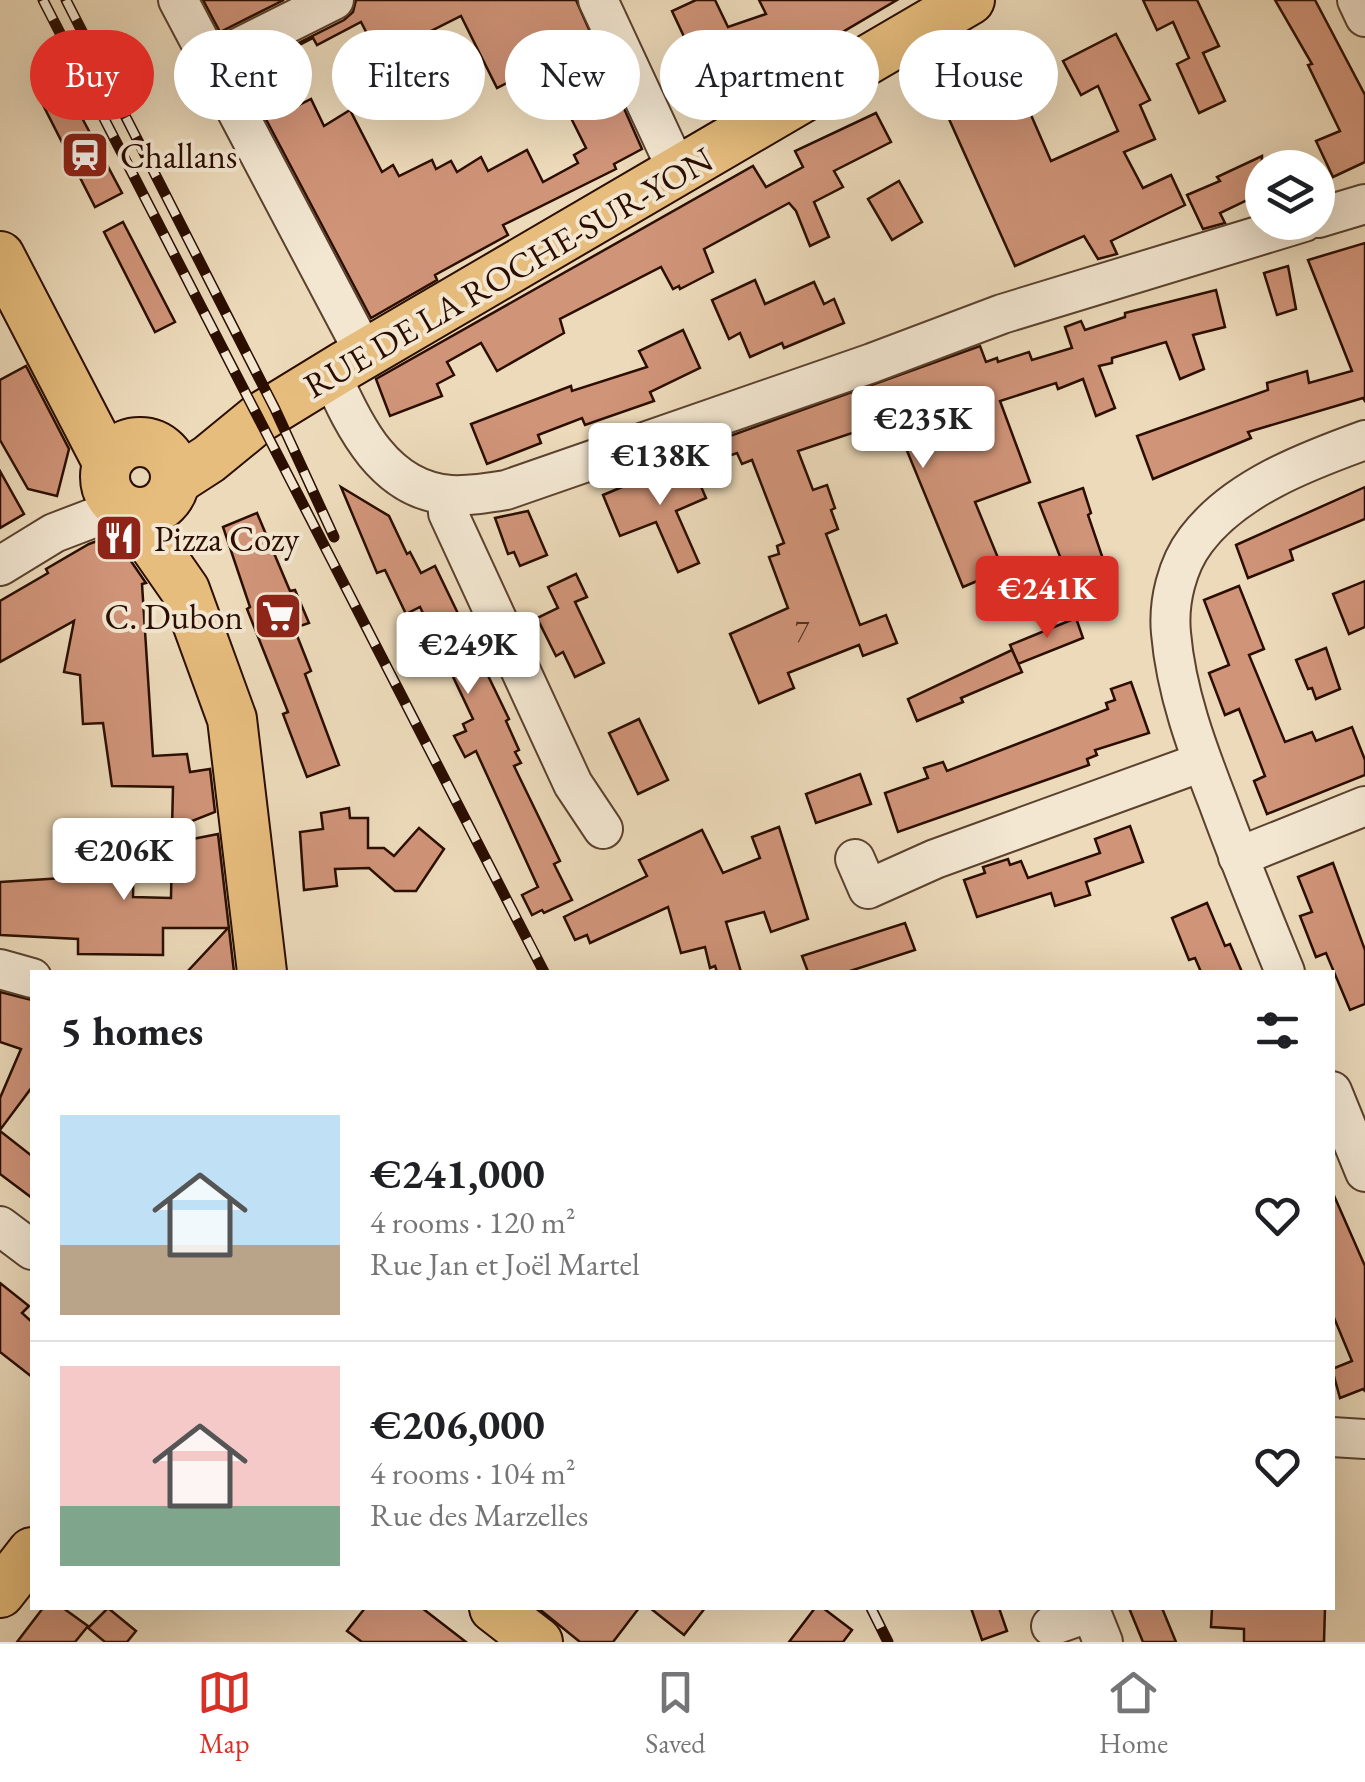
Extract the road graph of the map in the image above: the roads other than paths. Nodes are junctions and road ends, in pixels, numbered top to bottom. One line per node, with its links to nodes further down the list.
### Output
1 (178, 0): 7 (street)
2 (334, 0): 8 (street)
3 (598, 0): 10 (street)
4 (970, 0): 10 (main road, RUE DE LA ROCHE-SUR-YON)
5 (1356, 0): 6 (street)
6 (1365, 17)
7 (193, 30)
8 (274, 30)
9 (237, 120): 15 (street)
10 (678, 172): 15 (main road, RUE DE LA ROCHE-SUR-YON)
11 (1365, 204): 12 (street)
12 (1335, 213)
13 (1245, 240): 18 (street)
14 (0, 256): 17 (main road)
15 (348, 364): 17 (main road, RUE DE LA ROCHE-SUR-YON); 18 (street)
16 (1365, 440): 20 (street)
17 (139, 477): 19 (street); 26 (main road)
18 (447, 495): 22 (street)
19 (0, 566)
20 (1202, 762): 23 (street); 24 (street)
21 (1365, 806): 23 (street)
22 (603, 829)
23 (1238, 857): 27 (street)
24 (855, 859)
25 (0, 969): 28 (street)
26 (262, 970)
27 (1284, 970)
28 (30, 977)
29 (1335, 1099): 30 (street)
30 (1365, 1172)
31 (0, 1226): 32 (street)
32 (30, 1248)
33 (1335, 1437): 34 (street)
34 (1365, 1439)
35 (30, 1555): 36 (main road)
36 (0, 1593)
37 (497, 1610): 39 (main road)
38 (1051, 1625): 40 (street)
39 (538, 1642)
40 (1103, 1642)

